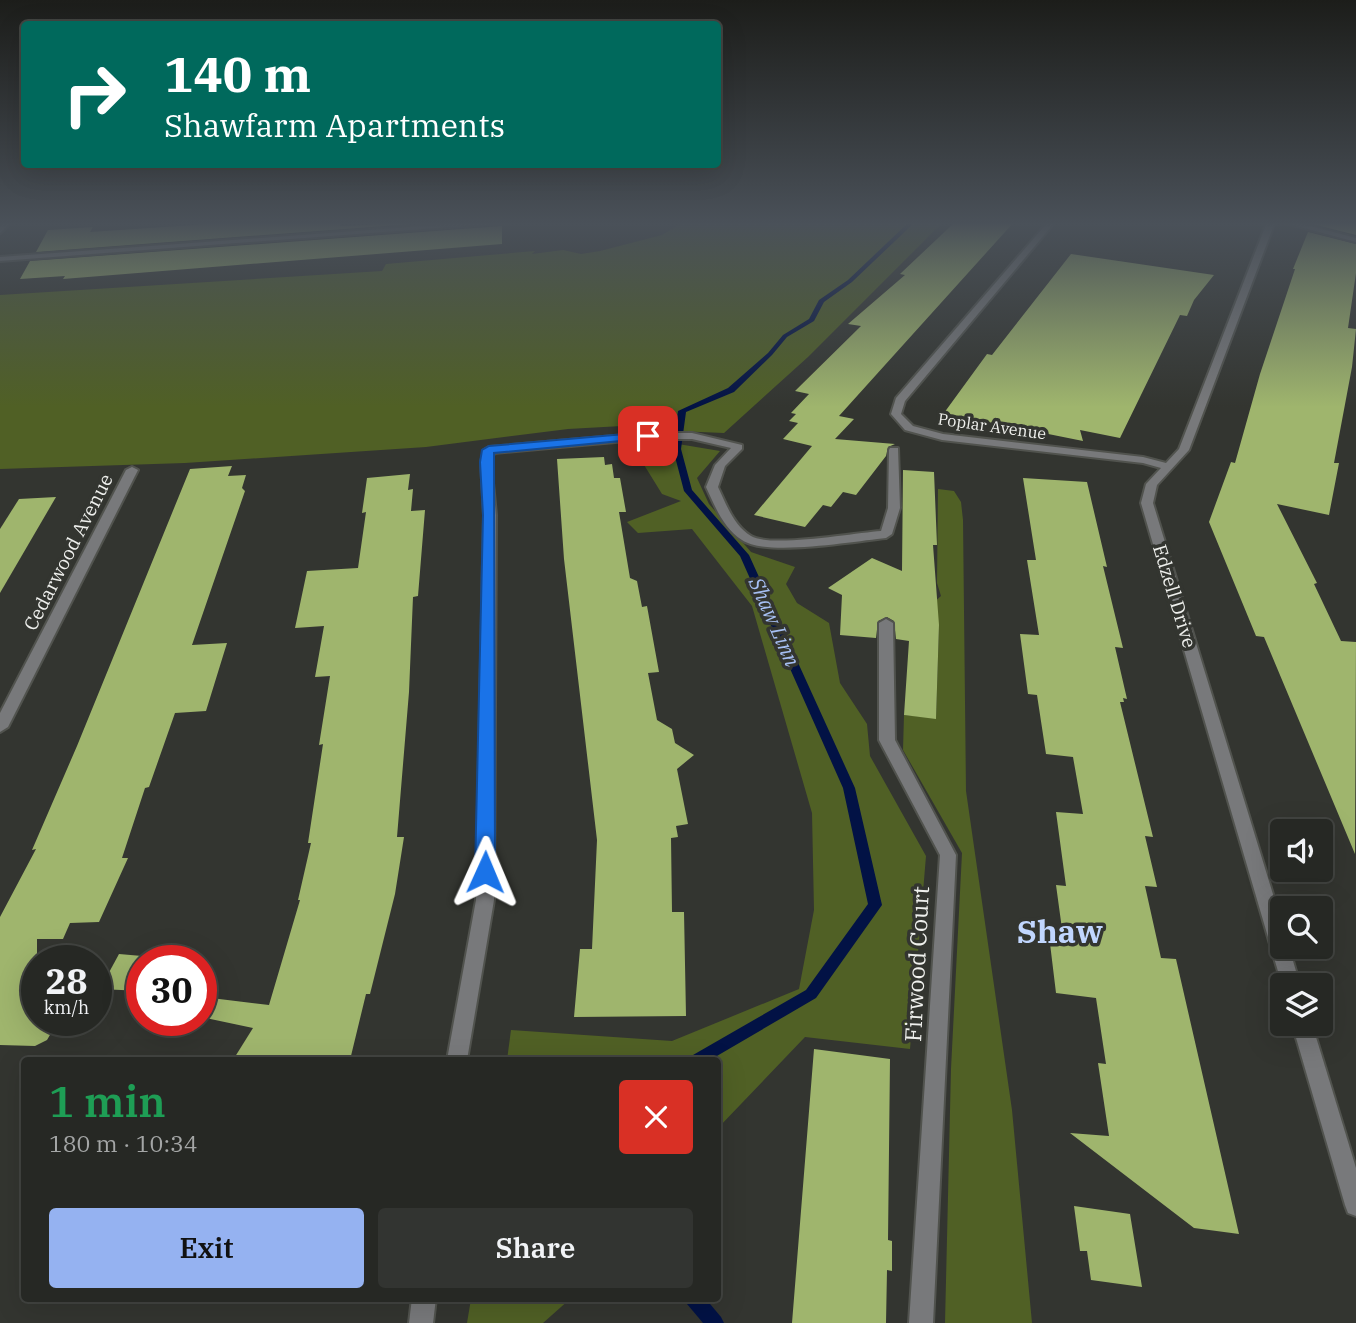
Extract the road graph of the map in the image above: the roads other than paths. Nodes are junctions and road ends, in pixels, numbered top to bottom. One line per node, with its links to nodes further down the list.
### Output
1 (999, 284): 4 (street, Poplar Avenue)
2 (1247, 284): 4 (street, Edzell Drive)
3 (894, 450): 10 (street)
4 (1170, 467): 8 (street, Edzell Drive)
5 (132, 470): 7 (street, Cedarwood Avenue)
6 (887, 622): 14 (street, Firwood Court)
7 (0, 727)
8 (1287, 973)
9 (1306, 1036): 11 (street)
10 (458, 1057)
11 (1356, 1205)
12 (424, 1302): 13 (street)
13 (421, 1323)
14 (921, 1323)

